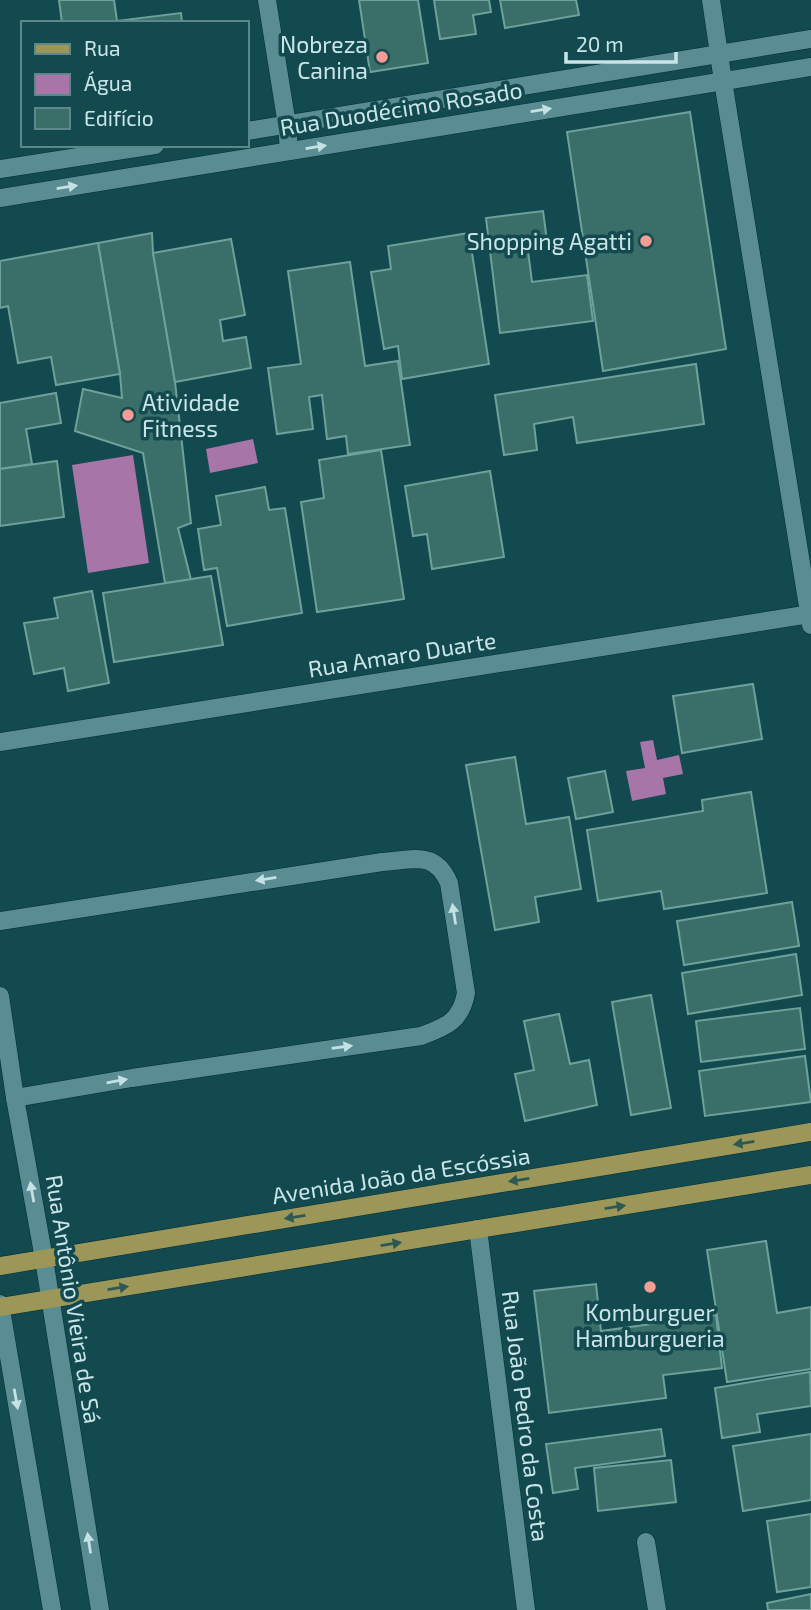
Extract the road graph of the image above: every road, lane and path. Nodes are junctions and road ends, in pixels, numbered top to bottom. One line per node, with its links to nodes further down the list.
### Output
1 (267, 0): 7 (street)
2 (711, 0): 4 (street)
3 (811, 39): 4 (street, Rua Duodécimo Rosado)
4 (720, 54): 6 (street); 7 (street, Rua Duodécimo Rosado)
5 (811, 67): 6 (street, Rua Duodécimo Rosado)
6 (723, 81): 10 (street, Rua Duodécimo Rosado, one-way to 6); 13 (street)
7 (287, 125): 8 (street, Rua Duodécimo Rosado); 10 (street)
8 (248, 131)
9 (142, 147): 11 (street)
10 (289, 151): 12 (street, Rua Duodécimo Rosado, one-way to 10)
11 (0, 169)
12 (0, 198)
13 (810, 618): 14 (street, Rua Amaro Duarte)
14 (0, 742)
15 (0, 921): 17 (street, one-way to 15)
16 (0, 996): 17 (street, Rua Antônio Vieira de Sá)
17 (15, 1098): 21 (street, Rua Antônio Vieira de Sá, one-way to 17)
18 (811, 1132): 21 (main road, Avenida João da Escóssia, one-way to 21)
19 (811, 1175): 20 (main road, one-way to 19)
20 (478, 1229): 23 (main road, one-way to 20); 28 (street, Rua João Pedro da Costa)
21 (44, 1259): 22 (main road, Avenida João da Escóssia); 23 (street, Rua Antônio Vieira de Sá)
22 (0, 1266)
23 (50, 1299): 24 (main road); 27 (street, Rua Antônio Vieira de Sá, one-way to 23)
24 (0, 1306): 26 (street, one-way to 26)
25 (646, 1542): 29 (street)
26 (52, 1610)
27 (100, 1610)
28 (526, 1610)
29 (657, 1610)

